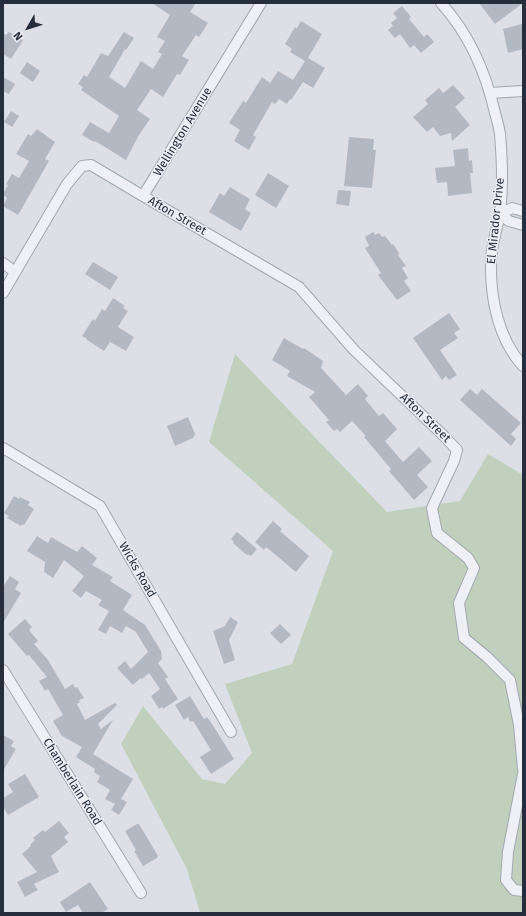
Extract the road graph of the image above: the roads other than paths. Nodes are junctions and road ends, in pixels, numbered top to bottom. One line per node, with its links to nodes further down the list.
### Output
1 (261, 3): 5 (street, Wellington Avenue)
2 (441, 3): 4 (street, El Mirador Drive)
3 (523, 91): 4 (street)
4 (490, 93): 7 (street, El Mirador Drive)
5 (143, 196): 10 (street); 16 (street, Afton Street)
6 (523, 211): 7 (street)
7 (500, 214): 8 (street); 12 (street, El Mirador Drive)
8 (523, 225)
9 (3, 263): 10 (street)
10 (15, 272): 11 (street)
11 (3, 293)
12 (523, 366)
13 (3, 448): 15 (street, Wicks Road)
14 (3, 670): 19 (street, Chamberlain Road)
15 (231, 732)
16 (523, 769)
17 (523, 774): 18 (street)
18 (523, 891)
19 (141, 893)

